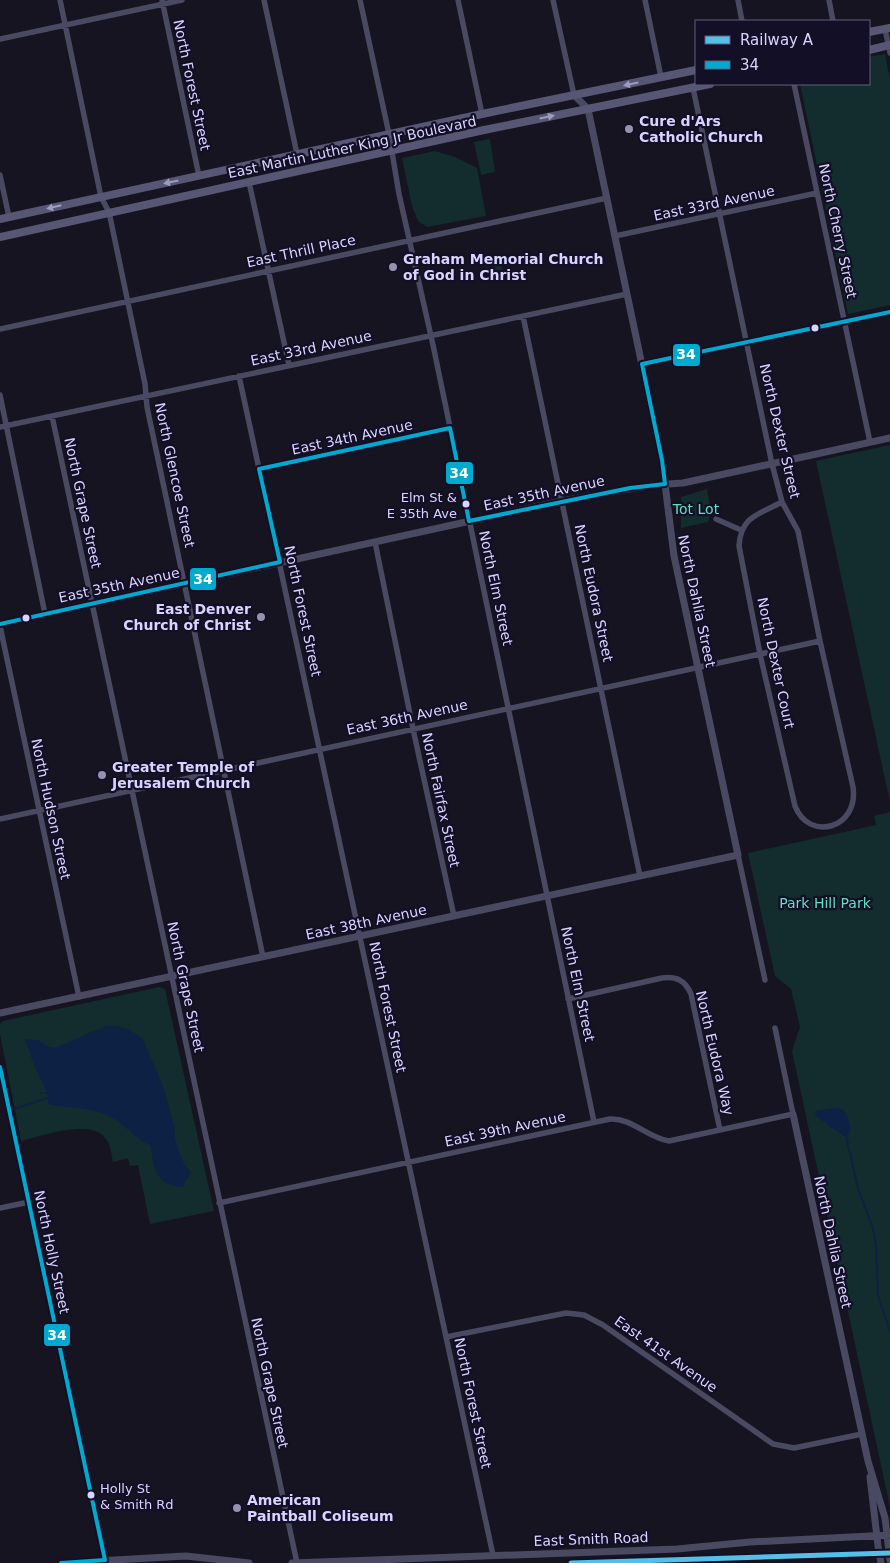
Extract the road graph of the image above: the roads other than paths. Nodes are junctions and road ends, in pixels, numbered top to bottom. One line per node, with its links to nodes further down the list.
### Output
1 (60, 0): 13 (street, North Glencoe Street)
2 (182, 0): 10 (street)
3 (264, 0): 29 (street)
4 (360, 0): 27 (street, North Elm Street)
5 (458, 0): 26 (street)
6 (554, 0): 24 (street)
7 (645, 0): 20 (street)
8 (738, 0): 11 (street)
9 (829, 0): 12 (street)
10 (162, 2): 13 (street); 31 (street, North Forest Street)
11 (742, 20)
12 (833, 20)
13 (65, 25): 16 (street); 35 (street, North Glencoe Street)
14 (887, 28): 15 (main road); 17 (street)
15 (870, 32)
16 (0, 39)
17 (889, 48): 18 (main road)
18 (870, 50)
19 (695, 70): 20 (main road, East Martin Luther King Jr Boulevard)
20 (661, 74): 24 (main road, East Martin Luther King Jr Boulevard, one-way to 24)
21 (706, 85): 23 (main road, East Martin Luther King Jr Boulevard)
22 (794, 85): 33 (street, North Cherry Street)
23 (693, 88): 25 (main road, East Martin Luther King Jr Boulevard); 37 (street, North Dexter Street)
24 (574, 95): 25 (street); 26 (main road, East Martin Luther King Jr Boulevard)
25 (588, 109): 28 (main road, East Martin Luther King Jr Boulevard, one-way to 25); 34 (street, North Dahlia Street)
26 (482, 114): 27 (main road, East Martin Luther King Jr Boulevard)
27 (389, 134): 28 (street, North Elm Street); 29 (main road, East Martin Luther King Jr Boulevard)
28 (391, 151): 32 (main road, East Martin Luther King Jr Boulevard); 42 (street, North Elm Street)
29 (297, 154): 31 (main road, East Martin Luther King Jr Boulevard)
30 (0, 175): 38 (street)
31 (199, 176): 35 (main road, East Martin Luther King Jr Boulevard, one-way to 35)
32 (249, 182): 36 (main road, East Martin Luther King Jr Boulevard); 43 (street)
33 (817, 193): 37 (street, East 33rd Avenue); 48 (street, North Cherry Street)
34 (606, 195): 40 (street, North Dahlia Street); 42 (street, East Thrill Place)
35 (101, 196): 36 (street, North Glencoe Street); 38 (main road, East Martin Luther King Jr Boulevard, one-way to 38)
36 (109, 212): 41 (main road, East Martin Luther King Jr Boulevard); 45 (street, North Glencoe Street)
37 (719, 214): 40 (street, East 33rd Avenue); 51 (street, North Dexter Street)
38 (9, 217): 39 (main road, East Martin Luther King Jr Boulevard)
39 (0, 219)
40 (615, 236): 44 (street, North Dahlia Street)
41 (0, 237)
42 (409, 241): 43 (street, East Thrill Place); 50 (street, North Elm Street)
43 (269, 271): 45 (street, East Thrill Place); 53 (street)
44 (627, 294): 47 (street, East 33rd Avenue); 52 (street, North Dahlia Street)
45 (127, 302): 49 (street, East Thrill Place); 56 (street, North Glencoe Street)
46 (890, 312): 48 (street)
47 (523, 316): 50 (street, East 33rd Avenue); 65 (street, North Eudora Street)
48 (844, 322): 51 (street); 61 (street, North Cherry Street)
49 (0, 329)
50 (430, 336): 53 (street, East 33rd Avenue); 59 (street, North Elm Street)
51 (746, 343): 52 (street); 62 (street, North Dexter Street)
52 (642, 364): 64 (street, North Dahlia Street)
53 (289, 365): 54 (street, East 33rd Avenue)
54 (239, 376): 56 (street, East 33rd Avenue); 63 (street, North Forest Street)
55 (0, 395): 58 (street)
56 (146, 396): 57 (street, East 33rd Avenue); 72 (street, North Glencoe Street)
57 (52, 416): 58 (street, East 33rd Avenue); 73 (street, North Grape Street)
58 (3, 427): 74 (street)
59 (450, 428): 63 (street, East 34th Avenue); 68 (street, North Elm Street)
60 (890, 438): 61 (street, East 35th Avenue)
61 (870, 442): 62 (street, East 35th Avenue)
62 (772, 464): 64 (street, East 35th Avenue); 66 (street, North Dexter Street)
63 (260, 470): 71 (street, North Forest Street)
64 (665, 484): 65 (street, East 35th Avenue); 78 (street, North Dahlia Street)
65 (562, 501): 68 (street, East 35th Avenue); 79 (street, North Eudora Street)
66 (782, 502): 69 (street); 76 (street, North Dexter Street)
67 (716, 519): 69 (street)
68 (469, 521): 70 (street, East 35th Avenue); 80 (street, North Elm Street)
69 (741, 530): 77 (street, North Dexter Court)
70 (375, 542): 71 (street, East 35th Avenue); 81 (street, North Fairfax Street)
71 (280, 562): 72 (street, East 35th Avenue); 82 (street, North Forest Street)
72 (184, 584): 73 (street, East 35th Avenue); 83 (street, North Glencoe Street)
73 (92, 604): 74 (street, East 35th Avenue); 84 (street, North Grape Street)
74 (45, 614): 75 (street, East 35th Avenue)
75 (0, 625): 85 (street, North Hudson Street)
76 (820, 641): 77 (street, East 36th Avenue); 87 (street, North Dexter Street)
77 (760, 654): 78 (street, East 36th Avenue); 87 (street, North Dexter Court)
78 (698, 667): 79 (street, East 36th Avenue); 88 (street, North Dahlia Street)
79 (601, 688): 80 (street, East 36th Avenue); 89 (street, North Eudora Street)
80 (508, 708): 81 (street, East 36th Avenue); 90 (street, North Elm Street)
81 (413, 729): 82 (street, East 36th Avenue); 91 (street, North Fairfax Street)
82 (320, 749): 83 (street, East 36th Avenue); 92 (street, North Forest Street)
83 (224, 770): 84 (street, East 36th Avenue); 93 (street, North Glencoe Street)
84 (132, 790): 85 (street, East 36th Avenue); 94 (street, North Grape Street)
85 (38, 810): 86 (street, East 36th Avenue); 96 (street, North Hudson Street)
86 (0, 819)
87 (830, 826)
88 (738, 855): 89 (street, East 38th Avenue); 95 (street, North Dahlia Street)
89 (640, 876): 90 (street, East 38th Avenue)
90 (546, 896): 91 (street, East 38th Avenue); 97 (street, North Elm Street)
91 (454, 916): 92 (street, East 38th Avenue)
92 (360, 936): 93 (street, East 38th Avenue); 104 (street, North Forest Street)
93 (263, 957): 94 (street, East 38th Avenue)
94 (171, 976): 96 (street, East 38th Avenue); 106 (street, North Grape Street)
95 (765, 980)
96 (79, 997): 98 (street, East 38th Avenue)
97 (568, 999): 102 (street, North Elm Street); 103 (street, North Eudora Way)
98 (0, 1013)
99 (775, 1028): 101 (street, North Dahlia Street)
100 (0, 1067): 105 (street, North Holly Street)
101 (793, 1114): 103 (street, East 39th Avenue); 109 (street, North Dahlia Street)
102 (594, 1122): 103 (street, East 39th Avenue); 104 (street, East 39th Avenue)
103 (720, 1130)
104 (408, 1162): 106 (street, East 39th Avenue); 108 (street, North Forest Street)
105 (29, 1202): 107 (street); 115 (street, North Holly Street)
106 (219, 1203): 119 (street, North Grape Street)
107 (0, 1208)
108 (446, 1337): 109 (street, East 41st Avenue); 113 (street, North Forest Street)
109 (862, 1434): 110 (street, North Dahlia Street)
110 (868, 1461): 111 (street, North Dahlia Street); 112 (street, North Dahlia Street)
111 (876, 1535): 112 (street, East Smith Road); 113 (street, East Smith Road); 120 (street, North Dahlia Street)
112 (888, 1535): 114 (street, North Dahlia Street)
113 (493, 1555): 119 (street, East Smith Road)
114 (890, 1560)
115 (105, 1562): 116 (street); 117 (street)
116 (61, 1563)
117 (249, 1563)
118 (292, 1563): 119 (street, East Smith Road)
119 (297, 1563)
120 (881, 1563)

